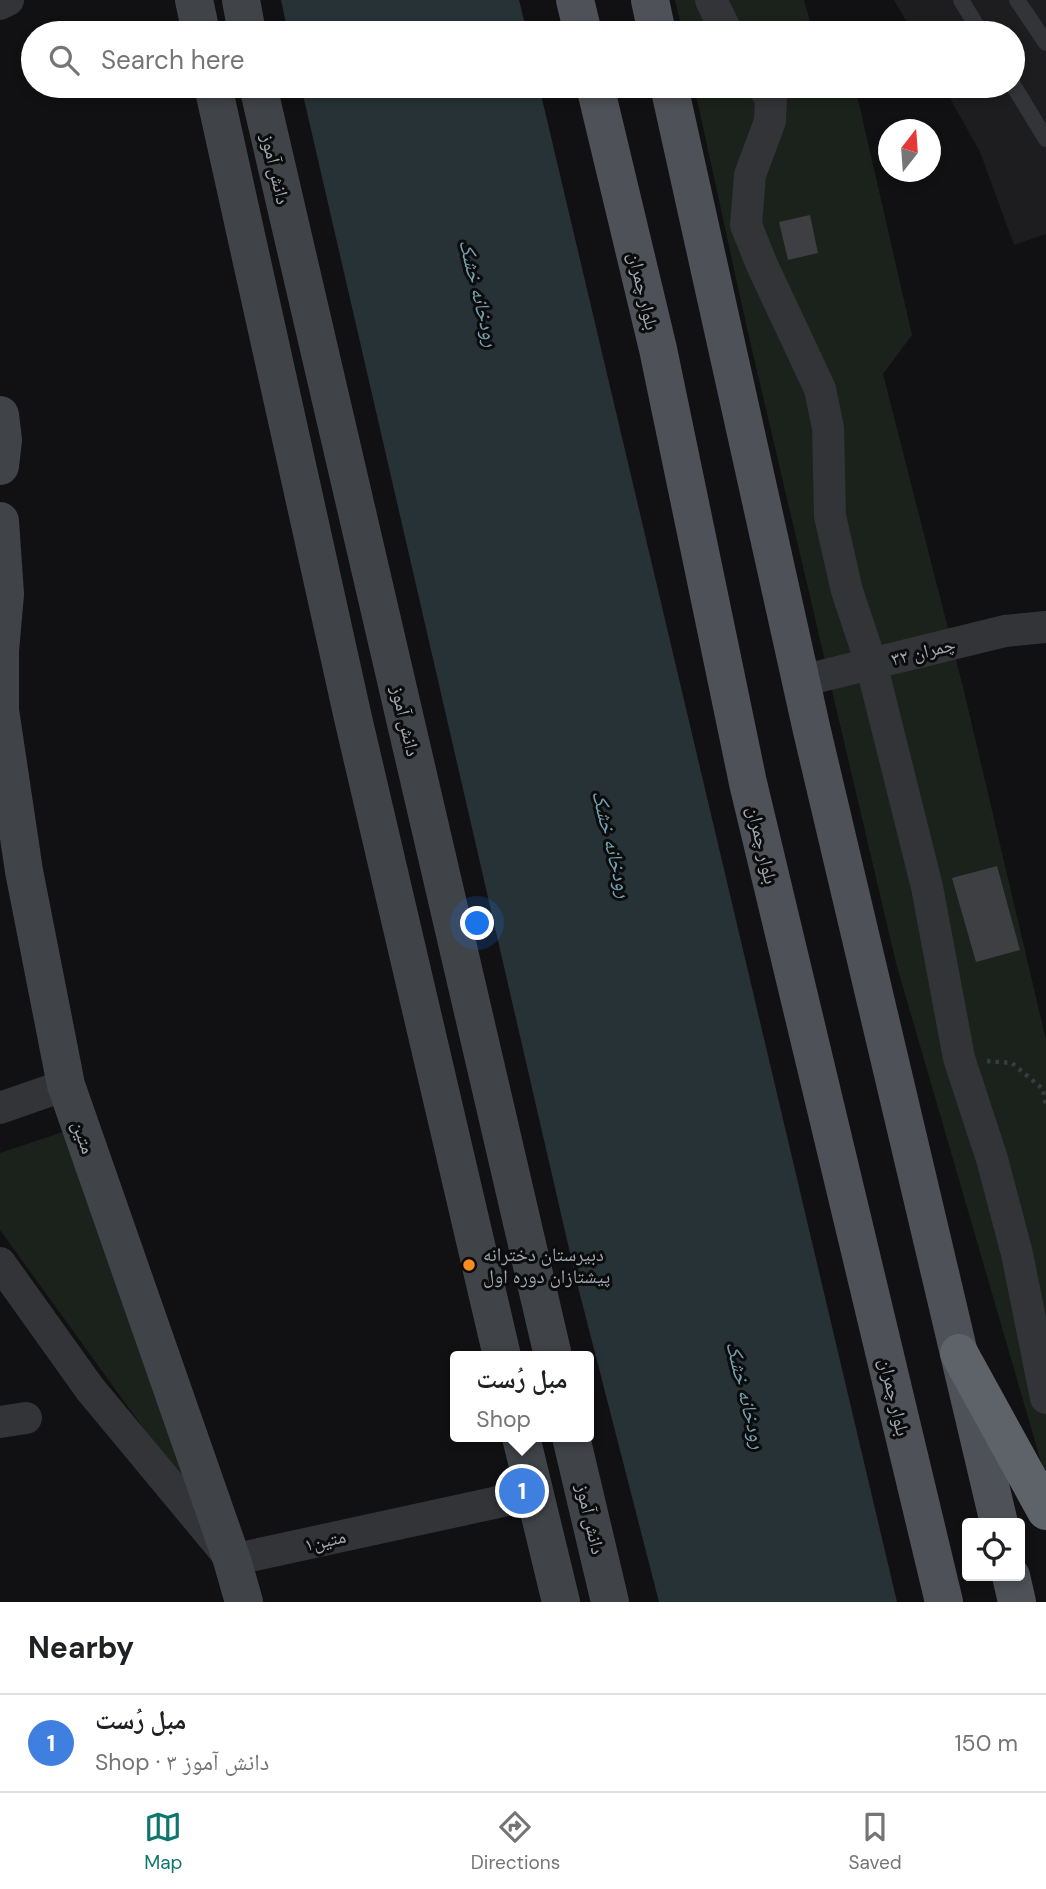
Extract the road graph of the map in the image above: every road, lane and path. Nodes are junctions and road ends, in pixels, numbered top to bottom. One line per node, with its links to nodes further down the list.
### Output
1 (8, 0): 9 (street)
2 (194, 0): 10 (main road)
3 (241, 0): 11 (main road)
4 (575, 0): 12 (main road)
5 (650, 0): 13 (main road)
6 (711, 0): 14 (street)
7 (961, 0): 15 (lane)
8 (1017, 0): 16 (lane)
9 (0, 4)
10 (198, 21)
11 (245, 21)
12 (580, 21)
13 (654, 21)
14 (721, 21)
15 (974, 21)
16 (1046, 43)
17 (216, 98): 34 (main road)
18 (260, 98): 35 (main road, دانش آموز)
19 (598, 98): 48 (main road, بلوار چمران)
20 (672, 98): 28 (main road)
21 (770, 98): 27 (street)
22 (1021, 98): 23 (lane)
23 (1046, 139)
24 (0, 530): 26 (main road, متین)
25 (1046, 626): 27 (street, ۳۲ چمران)
26 (0, 653): 30 (main road, متین)
27 (871, 663): 28 (street, ۳۲ چمران); 29 (street)
28 (801, 681): 36 (main road)
29 (959, 1058): 31 (path); 37 (street)
30 (66, 1086): 32 (street); 43 (main road, متین)
31 (1046, 1106)
32 (0, 1108)
33 (0, 1263): 43 (street)
34 (501, 1351)
35 (552, 1351)
36 (959, 1353): 41 (highway); 42 (main road)
37 (1046, 1398)
38 (522, 1442): 40 (main road)
39 (572, 1442): 47 (main road, دانش آموز)
40 (535, 1494): 43 (street, متین۱); 46 (main road)
41 (1046, 1511)
42 (998, 1518)
43 (232, 1560): 45 (main road, متین)
44 (1012, 1581): 49 (main road)
45 (244, 1602)
46 (561, 1602)
47 (610, 1602)
48 (944, 1602)
49 (1017, 1602)

